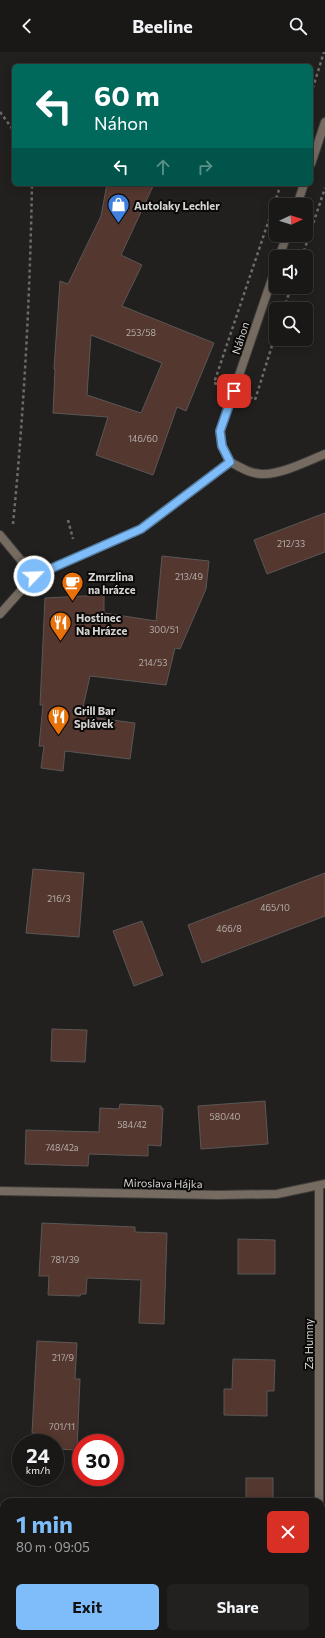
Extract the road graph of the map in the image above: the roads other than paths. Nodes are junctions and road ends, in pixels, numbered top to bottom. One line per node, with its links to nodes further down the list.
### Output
1 (325, 122): 2 (street)
2 (313, 158)
3 (303, 186): 4 (street)
4 (299, 198)
5 (269, 288): 7 (street, Náhon)
6 (325, 454): 7 (street)
7 (230, 462): 9 (street)
8 (0, 535): 9 (street)
9 (34, 576): 10 (street)
10 (0, 614)
11 (322, 1185): 12 (street, Miroslava Hájka); 13 (street, Za Humny)
12 (0, 1191)
13 (319, 1498)

